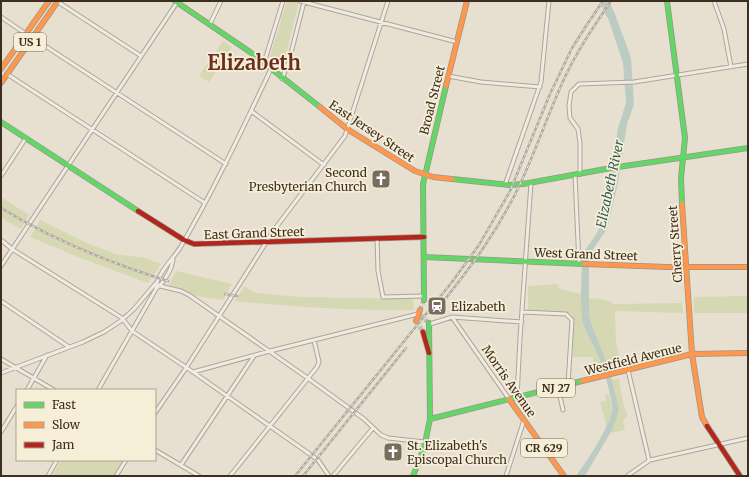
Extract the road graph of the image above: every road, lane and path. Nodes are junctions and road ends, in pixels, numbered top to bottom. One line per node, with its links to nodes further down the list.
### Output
1 (49, 1): 15 (main road, US 1)
2 (58, 1): 16 (main road, US 1); 18 (street)
3 (177, 1): 14 (main road, East Jersey Street); 18 (street)
4 (221, 1): 14 (street)
5 (283, 1): 19 (street)
6 (303, 1): 13 (street); 27 (street)
7 (388, 1): 13 (street)
8 (468, 1): 17 (main road, Broad Street)
9 (549, 1): 29 (street)
10 (667, 1): 26 (main road, Cherry Street)
11 (714, 1): 21 (street)
12 (1, 17): 15 (street)
13 (382, 23): 17 (street); 34 (street)
14 (210, 24): 19 (main road, East Jersey Street)
15 (26, 34): 22 (main road, US 1)
16 (33, 38): 24 (main road, US 1); 30 (street)
17 (457, 42): 25 (main road, Broad Street)
18 (141, 56): 30 (street)
19 (264, 63): 23 (main road, East Jersey Street)
20 (748, 64): 21 (street)
21 (731, 67): 26 (street)
22 (1, 69)
23 (271, 69): 27 (main road, East Jersey Street); 31 (street)
24 (7, 74): 28 (main road, US 1); 33 (street)
25 (448, 76): 29 (street); 42 (main road, Broad Street)
26 (676, 76): 37 (main road, Cherry Street); 41 (street)
27 (282, 79): 34 (main road, East Jersey Street)
28 (1, 83)
29 (540, 87): 45 (street)
30 (117, 93): 33 (street); 38 (street)
31 (251, 111): 38 (street); 40 (street)
32 (1, 122): 35 (main road, East Grand Street)
33 (92, 129): 39 (street); 46 (street)
34 (347, 129): 40 (street); 42 (main road, East Jersey Street)
35 (26, 138): 39 (main road, East Grand Street); 43 (street)
36 (748, 148): 37 (main road, East Jersey Street)
37 (683, 157): 41 (main road, East Jersey Street); 59 (main road, Cherry Street)
38 (226, 164): 46 (street)
39 (68, 165): 50 (main road, East Grand Street); 52 (street)
40 (324, 165): 51 (street)
41 (577, 174): 44 (main road, East Jersey Street); 56 (street)
42 (425, 175): 45 (main road, East Jersey Street); 47 (main road, Broad Street)
43 (1, 176)
44 (531, 183): 45 (main road, East Jersey Street); 55 (street)
45 (505, 185)
46 (205, 203): 50 (street)
47 (424, 237): 48 (main road, East Grand Street); 53 (main road, Broad Street)
48 (377, 238): 51 (main road, East Grand Street); 63 (street)
49 (1, 240): 52 (street)
50 (184, 240): 51 (main road, East Grand Street); 54 (street)
51 (266, 242): 67 (street)
52 (12, 249): 57 (street); 69 (street)
53 (424, 257): 55 (main road, West Grand Street); 63 (main road, Broad Street)
54 (173, 259): 60 (street); 61 (street)
55 (526, 262): 56 (main road, West Grand Street); 65 (street)
56 (580, 264): 59 (main road, West Grand Street)
57 (1, 266)
58 (748, 267): 59 (main road, West Grand Street)
59 (686, 268): 80 (main road, Cherry Street)
60 (156, 284): 62 (street); 69 (street)
61 (160, 286): 62 (street); 67 (street)
62 (156, 289): 73 (street)
63 (425, 298)
64 (1, 301): 76 (street)
65 (522, 312): 71 (street); 91 (street)
66 (419, 313): 70 (main road); 75 (street)
67 (219, 315): 77 (street); 85 (street)
68 (452, 317): 71 (street); 72 (street); 98 (street, Morris Avenue)
69 (123, 319): 73 (street); 76 (street)
70 (416, 321)
71 (522, 322): 97 (street)
72 (430, 324): 78 (main road)
73 (132, 331): 85 (street); 95 (street)
74 (423, 332): 78 (main road)
75 (314, 340): 77 (street); 90 (street)
76 (69, 347): 81 (street)
77 (270, 351): 82 (street); 90 (street)
78 (429, 353): 102 (main road)
79 (748, 353): 80 (main road, Westfield Avenue / NJ 27)
80 (692, 354): 86 (main road, Westfield Avenue / NJ 27); 109 (main road, Cherry Street)
81 (47, 355): 84 (street); 89 (street)
82 (254, 356): 87 (street); 96 (street)
83 (1, 359): 84 (street)
84 (16, 367): 88 (street); 89 (street)
85 (186, 368): 87 (street); 101 (street)
86 (628, 370): 91 (main road, Westfield Avenue / NJ 27); 111 (street)
87 (193, 372): 96 (street)
88 (1, 373)
89 (34, 378): 93 (street); 94 (street)
90 (309, 379): 104 (street); 105 (street)
91 (568, 385): 92 (main road, Westfield Avenue / NJ 27)
92 (558, 387): 97 (main road, Westfield Avenue / NJ 27); 100 (street)
93 (27, 389)
94 (52, 389)
95 (99, 389)
96 (227, 397): 104 (street); 114 (street)
97 (518, 397): 98 (main road, Westfield Avenue / NJ 27)
98 (509, 399): 102 (main road, Westfield Avenue / NJ 27); 103 (main road, Morris Avenue / CR 629)
99 (16, 408): 106 (street)
100 (563, 410)
101 (156, 412)
102 (430, 418): 108 (main road)
103 (524, 420): 122 (street); 123 (main road, Morris Avenue / CR 629)
104 (270, 427): 118 (street); 119 (street)
105 (373, 428): 108 (street); 120 (street)
106 (1, 432)
107 (748, 438): 109 (street)
108 (426, 442): 121 (main road)
109 (718, 445): 111 (street); 125 (main road, Cherry Street)
110 (156, 451): 114 (street)
111 (649, 460): 124 (street)
112 (56, 461): 115 (street)
113 (125, 461): 116 (street)
114 (181, 465): 117 (street)
115 (48, 476)
116 (116, 476)
117 (199, 476)
118 (230, 476)
119 (329, 476)
120 (333, 476)
121 (413, 476)
122 (506, 476)
123 (564, 476)
124 (627, 476)
125 (740, 476)

